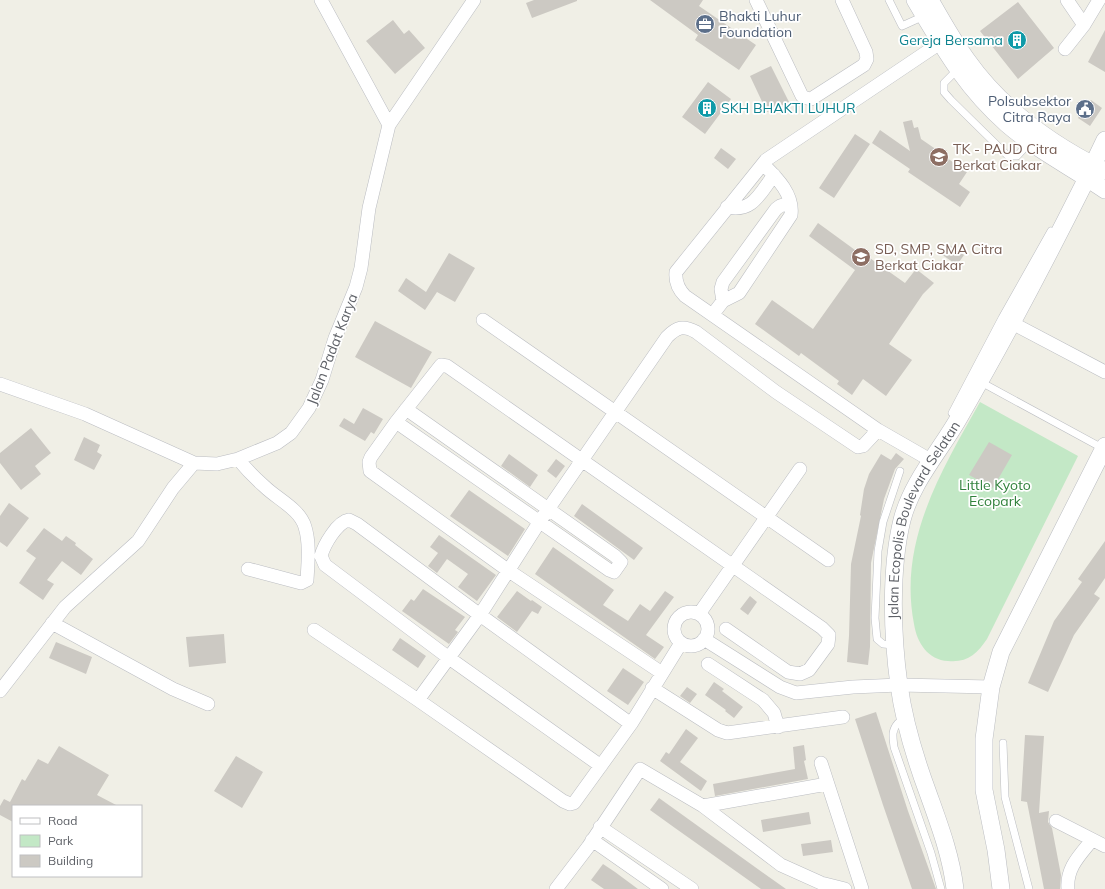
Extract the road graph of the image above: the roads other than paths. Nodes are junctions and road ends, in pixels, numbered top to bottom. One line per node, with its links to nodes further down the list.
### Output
1 (321, 0): 15 (street)
2 (474, 0): 15 (street, Jalan Padat Karya)
3 (756, 0): 4 (street)
4 (842, 0)
5 (889, 0): 10 (lane)
6 (915, 0): 10 (street)
7 (930, 0): 19 (street)
8 (1066, 0): 11 (street)
9 (1099, 0): 11 (street)
10 (925, 16): 12 (street)
11 (1084, 25): 13 (street)
12 (940, 43): 14 (street); 18 (street)
13 (1066, 49)
14 (957, 70): 17 (street); 17 (lane)
15 (389, 125): 38 (street, Jalan Padat Karya)
16 (1105, 140): 19 (street, Jalan Ecopolis Boulevard Selatan)
17 (1030, 141): 19 (street)
18 (763, 164): 20 (street); 23 (street)
19 (1095, 171): 21 (street); 27 (street, Jalan Ecopolis Boulevard Selatan)
20 (774, 175): 22 (street); 23 (street)
21 (1105, 190)
22 (790, 203): 24 (street); 24 (street)
23 (727, 207): 25 (street)
24 (723, 301): 25 (street)
25 (713, 314): 34 (street)
26 (483, 320): 32 (street)
27 (1011, 322): 28 (street); 29 (street, Jalan Ecopolis Boulevard Selatan); 35 (lane)
28 (1105, 372)
29 (982, 383): 35 (street, Jalan Ecopolis Boulevard Selatan); 36 (lane)
30 (0, 384): 40 (street, Jalan Padat Karya)
31 (406, 410): 33 (street); 37 (street); 43 (street)
32 (615, 412): 34 (street); 37 (street); 44 (street)
33 (396, 422): 45 (street); 49 (street)
34 (878, 430): 39 (street)
35 (941, 445): 39 (street, Jalan Ecopolis Boulevard Selatan)
36 (1104, 447): 62 (street)
37 (582, 459): 43 (street); 47 (street)
38 (238, 460): 40 (street, Jalan Padat Karya); 48 (street)
39 (932, 461): 57 (street, Jalan Ecopolis Boulevard Selatan)
40 (194, 463): 52 (street)
41 (800, 469): 44 (street)
42 (900, 471): 57 (lane)
43 (548, 508): 45 (street); 45 (street)
44 (766, 517): 46 (street); 47 (street)
45 (540, 521): 49 (street)
46 (828, 560)
47 (733, 565): 50 (street); 53 (street)
48 (248, 569)
49 (509, 571): 51 (street); 60 (street)
50 (699, 614): 55 (street); 56 (street)
51 (480, 616): 58 (street); 58 (street); 69 (street)
52 (52, 623): 64 (street); 66 (street)
53 (726, 629)
54 (314, 630): 65 (street)
55 (704, 639): 56 (street); 61 (street)
56 (681, 643): 60 (street)
57 (894, 645): 61 (street, Jalan Ecopolis Boulevard Selatan)
58 (449, 658): 65 (street); 73 (street)
59 (708, 664): 70 (street)
60 (662, 673): 63 (street)
61 (899, 685): 62 (street); 68 (street, Jalan Ecopolis Boulevard Selatan)
62 (991, 687): 88 (street)
63 (652, 688): 69 (street); 70 (street)
64 (0, 691)
65 (418, 700): 73 (street)
66 (208, 704)
67 (843, 717): 70 (street)
68 (905, 722): 86 (lane); 87 (street, Jalan Ecopolis Boulevard Selatan)
69 (631, 724): 73 (street)
70 (778, 727)
71 (1003, 743): 89 (lane)
72 (821, 762): 74 (street)
73 (601, 766)
74 (827, 784): 75 (street); 85 (street)
75 (703, 806): 77 (street); 84 (street)
76 (1056, 821): 79 (street)
77 (600, 828): 78 (street); 83 (street)
78 (592, 840): 81 (street); 82 (street)
79 (1092, 840): 80 (street); 90 (street)
80 (1105, 846)
81 (556, 889)
82 (662, 889)
83 (692, 889)
84 (845, 889)
85 (862, 889)
86 (941, 889)
87 (955, 889)
88 (1001, 889)
89 (1029, 889)
90 (1068, 889)

